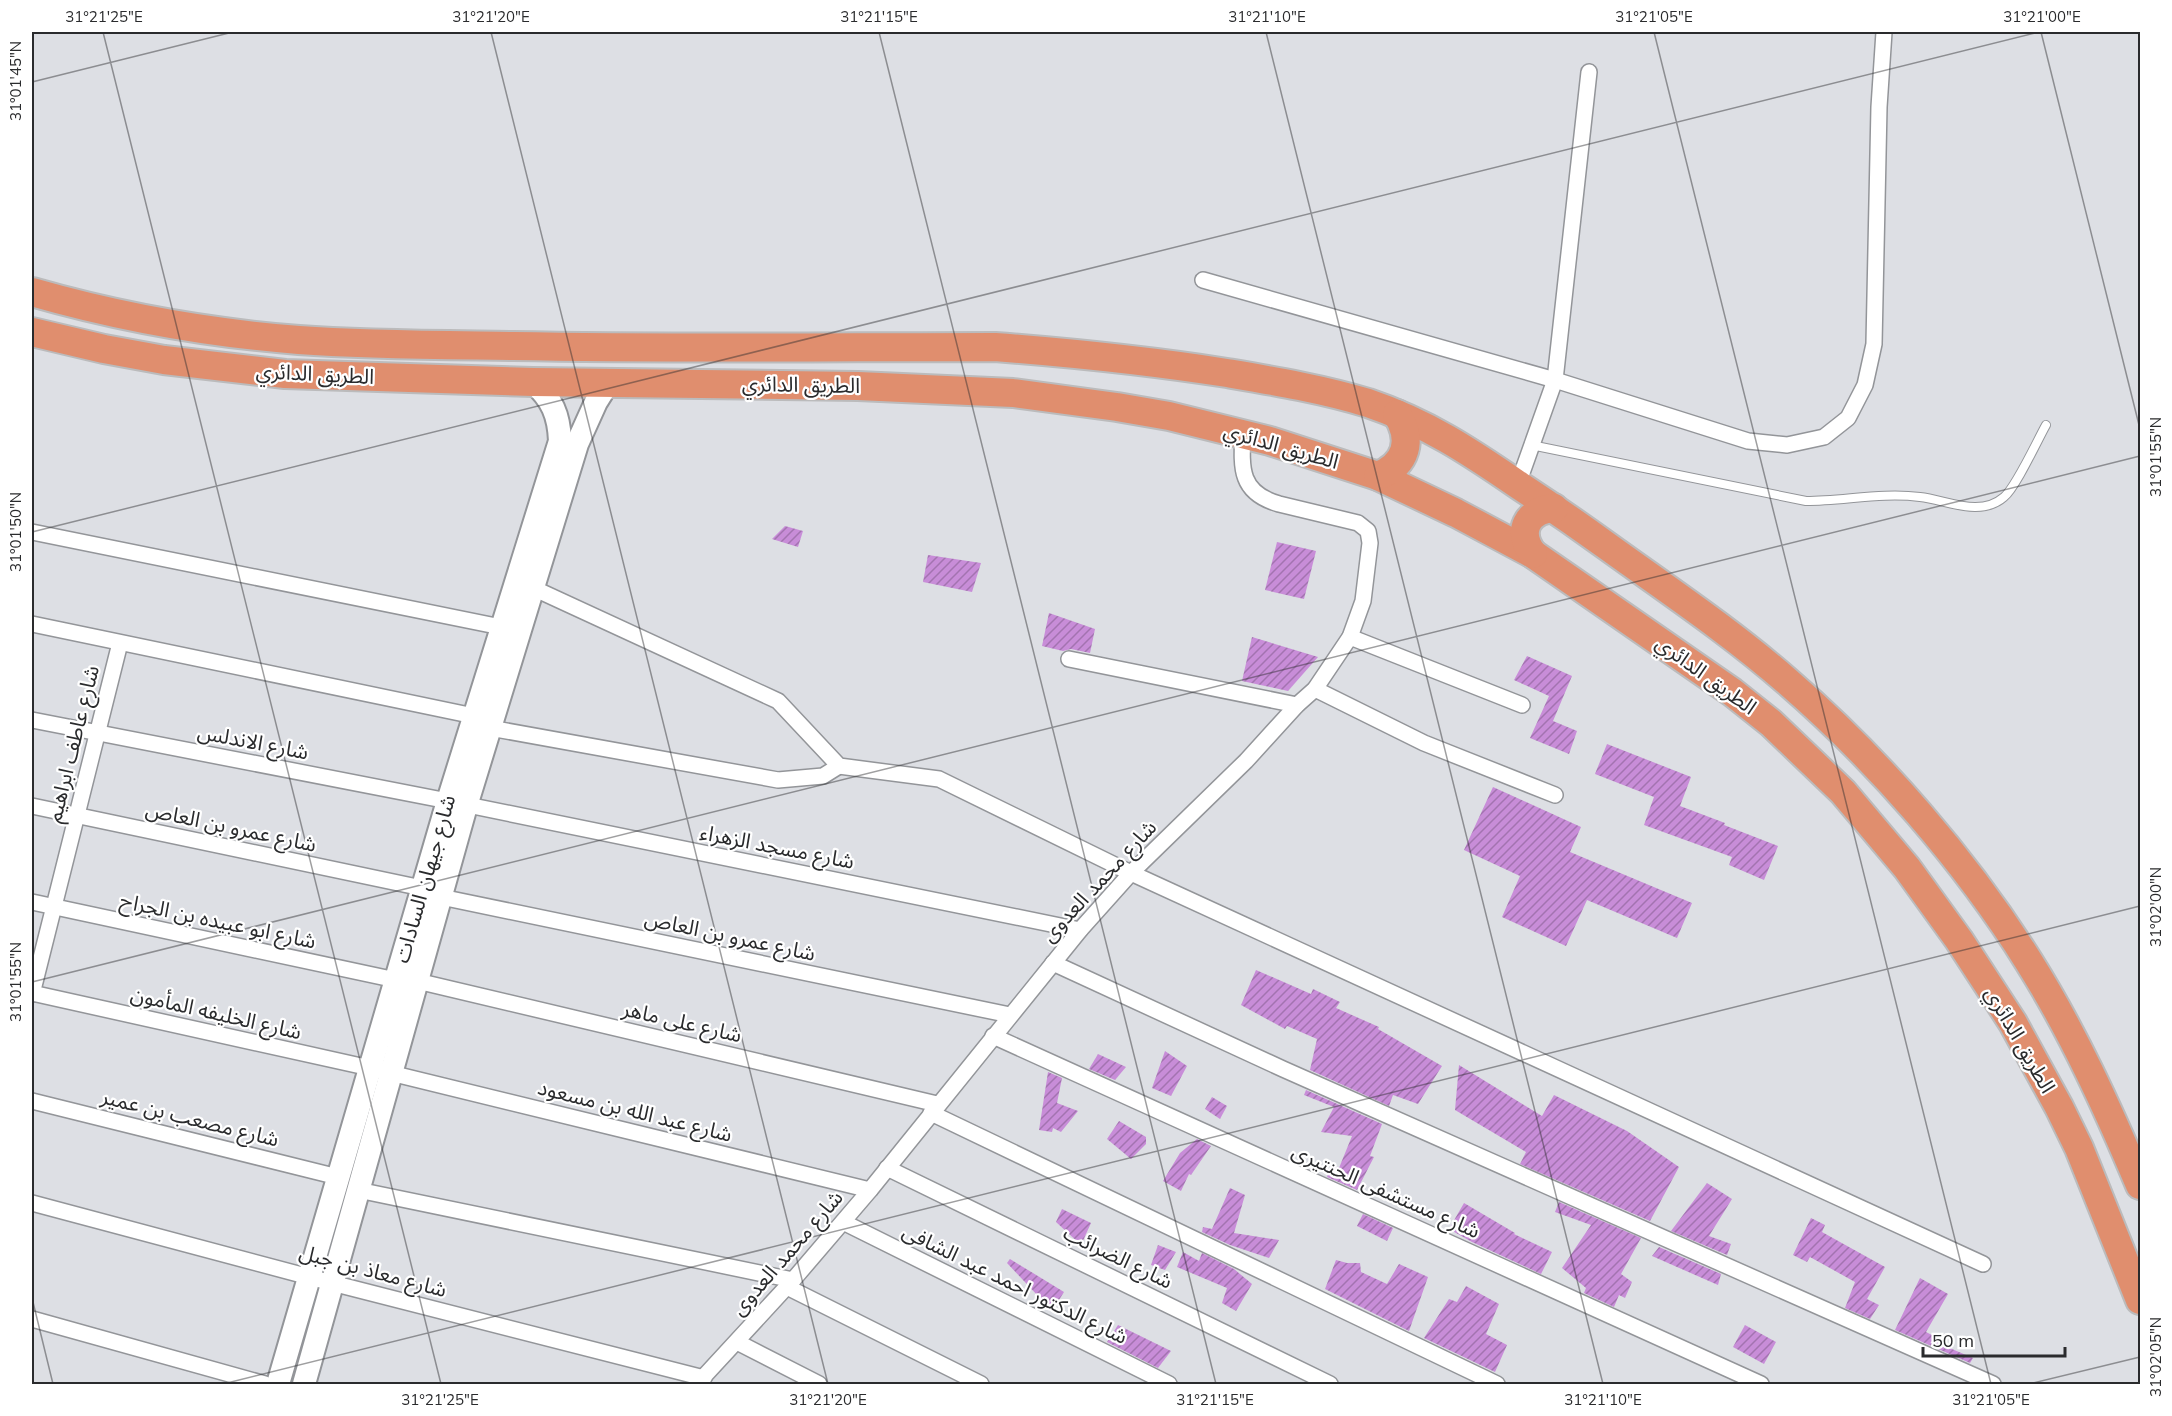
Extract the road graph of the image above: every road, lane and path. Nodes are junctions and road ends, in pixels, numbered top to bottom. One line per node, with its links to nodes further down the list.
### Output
1 (1884, 32): 6 (street)
2 (1589, 72): 6 (street)
3 (1203, 280): 6 (street)
4 (32, 292): 9 (highway, الطريق الدائري)
5 (32, 332): 7 (highway, الطريق الدائري)
6 (1555, 380): 12 (street)
7 (533, 382): 8 (highway, الطريق الدائري); 20 (main road, شارع جيهان السادات)
8 (608, 383): 11 (highway, الطريق الدائري); 18 (main road, شارع جيهان السادات)
9 (1397, 414): 13 (highway); 14 (highway, الطريق الدائري)
10 (2046, 425): 12 (lane)
11 (1243, 434): 13 (highway, الطريق الدائري); 21 (street, شارع محمد العدوى)
12 (1531, 445): 14 (street)
13 (1378, 476): 17 (highway, الطريق الدائري)
14 (1518, 484): 15 (highway, الطريق الدائري)
15 (1554, 508): 17 (highway); 50 (highway, الطريق الدائري)
16 (32, 532): 20 (street)
17 (1533, 554): 59 (highway, الطريق الدائري)
18 (533, 588): 28 (main road, شارع جيهان السادات); 30 (street)
19 (32, 624): 22 (street)
20 (501, 627): 28 (main road, شارع جيهان السادات)
21 (1350, 637): 24 (street, شارع محمد العدوى); 26 (street)
22 (120, 643): 28 (street); 29 (street, شارع عاطف ابراهيم)
23 (1070, 659): 25 (street)
24 (1315, 688): 25 (street, شارع محمد العدوى); 31 (street)
25 (1297, 705): 35 (street, شارع محمد العدوى)
26 (1522, 705)
27 (32, 720): 29 (street, شارع الاندلس)
28 (482, 722): 30 (street); 32 (main road, شارع جيهان السادات)
29 (98, 732): 32 (street, شارع الاندلس); 34 (street, شارع عاطف ابراهيم)
30 (839, 766): 35 (street)
31 (1555, 795)
32 (457, 803): 36 (main road, شارع جيهان السادات); 39 (street, شارع مسجد الزهراء)
33 (32, 806): 34 (street, شارع عمرو بن العاص)
34 (76, 816): 36 (street, شارع عمرو بن العاص); 38 (street, شارع عاطف ابراهيم)
35 (1131, 873): 39 (street, شارع محمد العدوى); 55 (street)
36 (431, 893): 41 (main road, شارع جيهان السادات); 43 (street, شارع عمرو بن العاص)
37 (32, 902): 38 (street, شارع ابو عبيده بن الجراح)
38 (53, 907): 41 (street, شارع ابو عبيده بن الجراح); 42 (street, شارع عاطف ابراهيم)
39 (1080, 930): 40 (street, شارع محمد العدوى)
40 (1053, 963): 43 (street, شارع محمد العدوى); 72 (street)
41 (406, 981): 45 (main road, شارع جيهان السادات); 47 (street, شارع على ماهر)
42 (32, 993): 45 (street, شارع الخليفه المأمون)
43 (1010, 1015): 44 (street, شارع محمد العدوى)
44 (993, 1036): 47 (street, شارع محمد العدوى); 71 (street, شارع مستشفى الحنتيرى)
45 (380, 1071): 49 (main road, شارع جيهان السادات); 51 (main road, شارع جيهان السادات); 52 (street, شارع عبد الله بن مسعود)
46 (32, 1101): 49 (street, شارع مصعب بن عمير)
47 (934, 1108): 48 (street, شارع محمد العدوى); 70 (street, شارع على ماهر)
48 (887, 1168): 52 (street, شارع محمد العدوى); 69 (street, شارع الضرائب)
49 (338, 1177): 56 (main road, شارع جيهان السادات)
50 (2140, 1185)
51 (358, 1190): 57 (main road, شارع جيهان السادات); 58 (street)
52 (870, 1190): 54 (street, شارع محمد العدوى)
53 (32, 1203): 56 (street, شارع معاذ بن جبل)
54 (843, 1222): 58 (street, شارع محمد العدوى); 68 (street, شارع الدكتور احمد عبد الشافى)
55 (1983, 1264)
56 (309, 1277): 57 (street, شارع معاذ بن جبل); 64 (main road, شارع جيهان السادات)
57 (332, 1283): 62 (street, شارع معاذ بن جبل); 65 (main road, شارع جيهان السادات)
58 (790, 1283): 61 (street, شارع محمد العدوى); 67 (street)
59 (2140, 1300)
60 (32, 1319): 63 (street)
61 (737, 1342): 62 (street, شارع محمد العدوى); 66 (street)
62 (700, 1381)
63 (265, 1384)
64 (278, 1384)
65 (304, 1384)
66 (819, 1384)
67 (981, 1384)
68 (1170, 1384)
69 (1330, 1384)
70 (1497, 1384)
71 (1761, 1384)
72 (1993, 1384)

